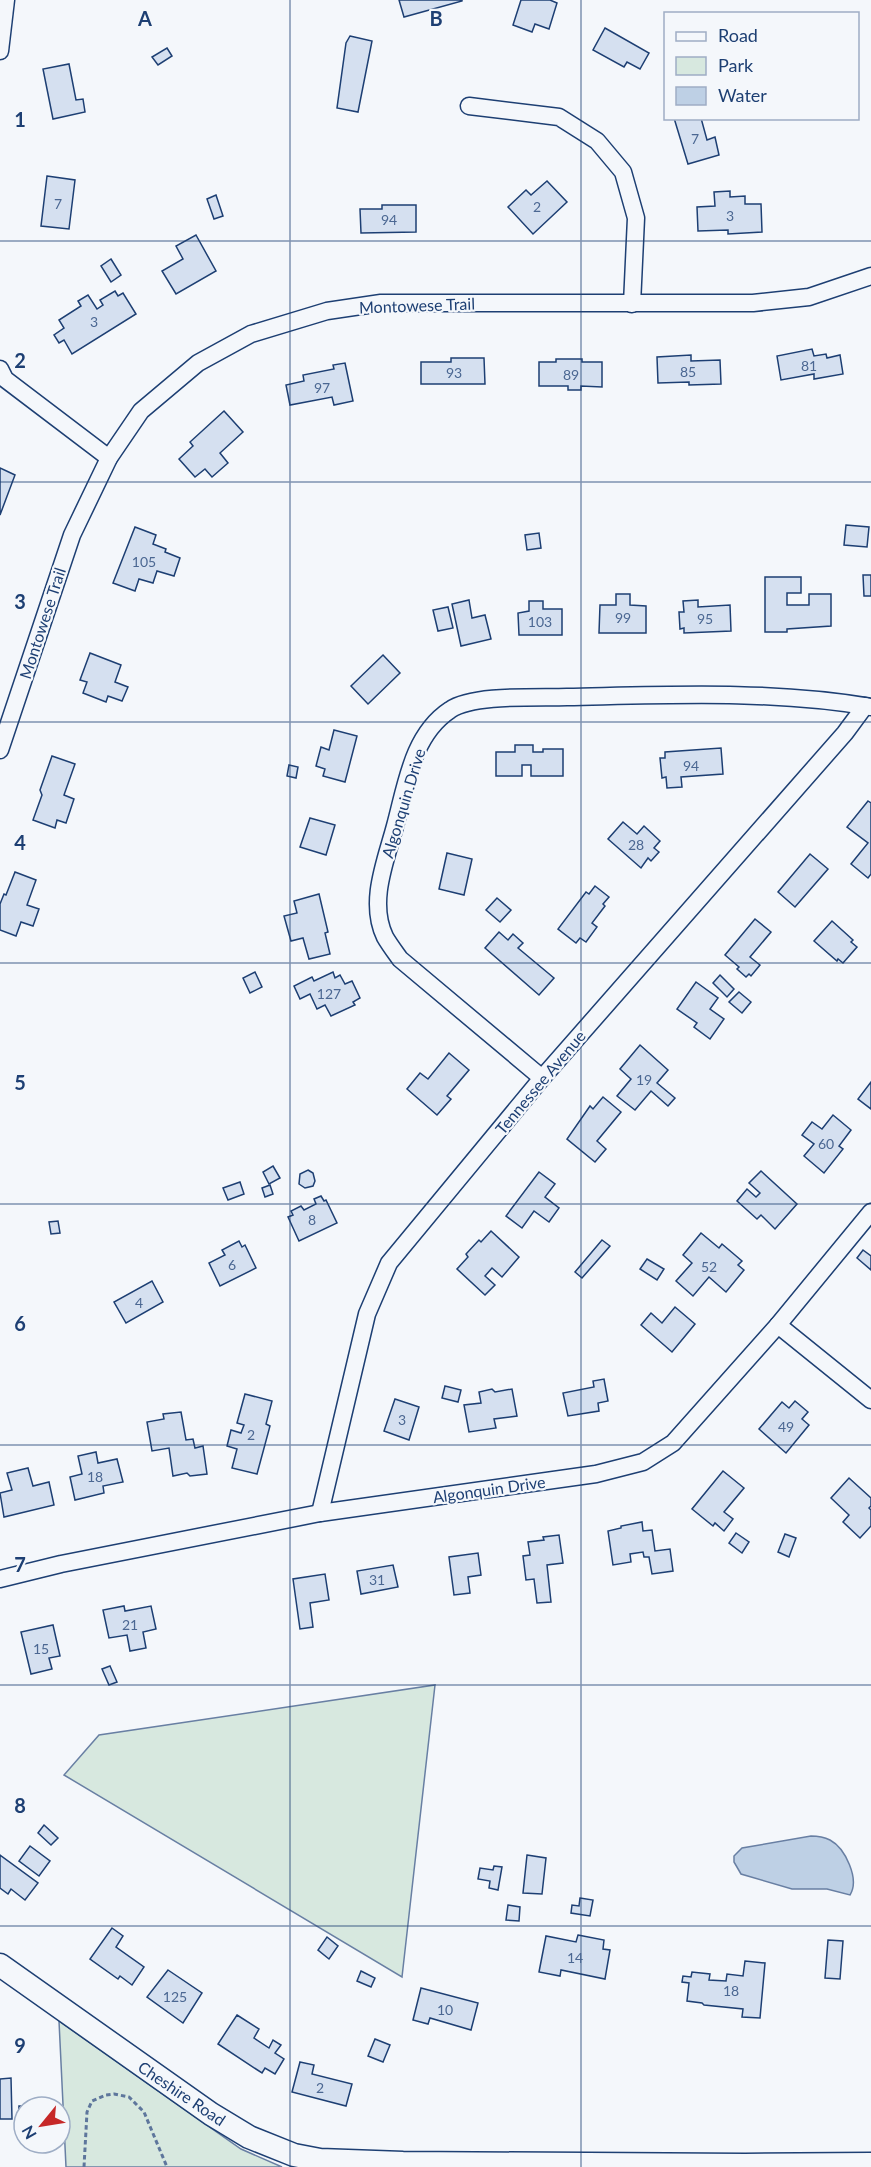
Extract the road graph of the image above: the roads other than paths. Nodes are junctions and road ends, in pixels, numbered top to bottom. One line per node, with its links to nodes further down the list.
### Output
1 (6, 0): 2 (street)
2 (0, 51)
3 (469, 106): 5 (street)
4 (871, 276): 5 (street, Montowese Trail)
5 (632, 304): 7 (street, Montowese Trail)
6 (0, 369): 7 (street)
7 (109, 458): 9 (street, Montowese Trail)
8 (868, 706): 10 (street, Tennessee Avenue); 10 (street, Algonquin Drive)
9 (0, 750)
10 (542, 1078): 14 (street, Tennessee Avenue)
11 (871, 1212): 12 (street, Algonquin Drive)
12 (778, 1325): 13 (street); 14 (street, Algonquin Drive)
13 (871, 1400)
14 (320, 1513): 15 (street, Algonquin Drive)
15 (0, 1579)
16 (0, 1965): 18 (street, Cheshire Road)
17 (871, 2164): 18 (street, Cheshire Road)
18 (383, 2165)

